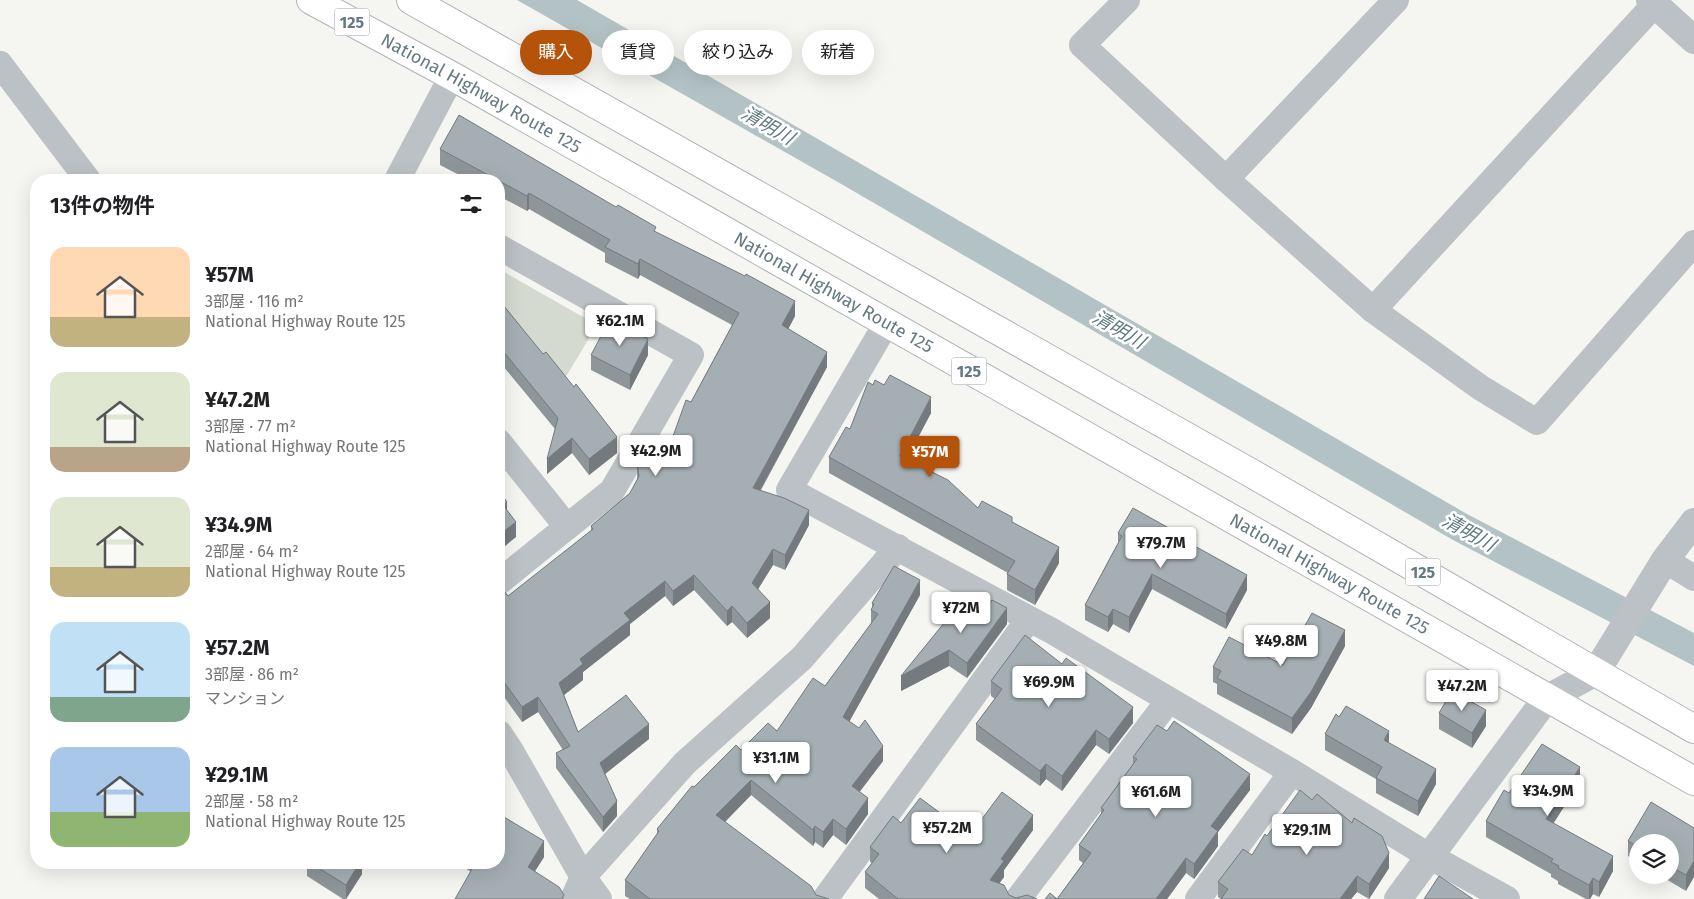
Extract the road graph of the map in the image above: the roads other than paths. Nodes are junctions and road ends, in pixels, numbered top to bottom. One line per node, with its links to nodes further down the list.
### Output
1 (311, 0): 8 (highway, National Highway Route 125 / 125)
2 (411, 0): 24 (highway, 125)
3 (1127, 0): 11 (street)
4 (1396, 0): 11 (street)
5 (1653, 2): 6 (street); 14 (street)
6 (1694, 40)
7 (0, 64): 9 (street)
8 (452, 76): 10 (street); 15 (highway, National Highway Route 125 / 125)
9 (83, 174)
10 (400, 174)
11 (1226, 179): 14 (street)
12 (1694, 243): 14 (street)
13 (505, 250): 18 (street)
14 (1374, 310)
15 (886, 324): 19 (street); 25 (highway, National Highway Route 125 / 125)
16 (505, 450): 18 (street)
17 (1694, 522): 20 (street)
18 (567, 527): 21 (street)
19 (898, 547): 23 (street); 32 (street)
20 (1665, 560): 22 (street); 24 (street)
21 (505, 577)
22 (1694, 578)
23 (1029, 619): 26 (street); 34 (street)
24 (1596, 672): 25 (street); 27 (highway, 125)
25 (1546, 699): 30 (highway, National Highway Route 125 / 125); 31 (street)
26 (1169, 700): 29 (street); 35 (street)
27 (1694, 729)
28 (505, 746): 32 (street)
29 (1292, 772): 31 (street); 36 (street)
30 (1694, 781)
31 (1429, 856): 37 (street); 38 (street)
32 (578, 888): 33 (street)
33 (599, 899)
34 (826, 899)
35 (1018, 899)
36 (1198, 899)
37 (1398, 899)
38 (1507, 899)

